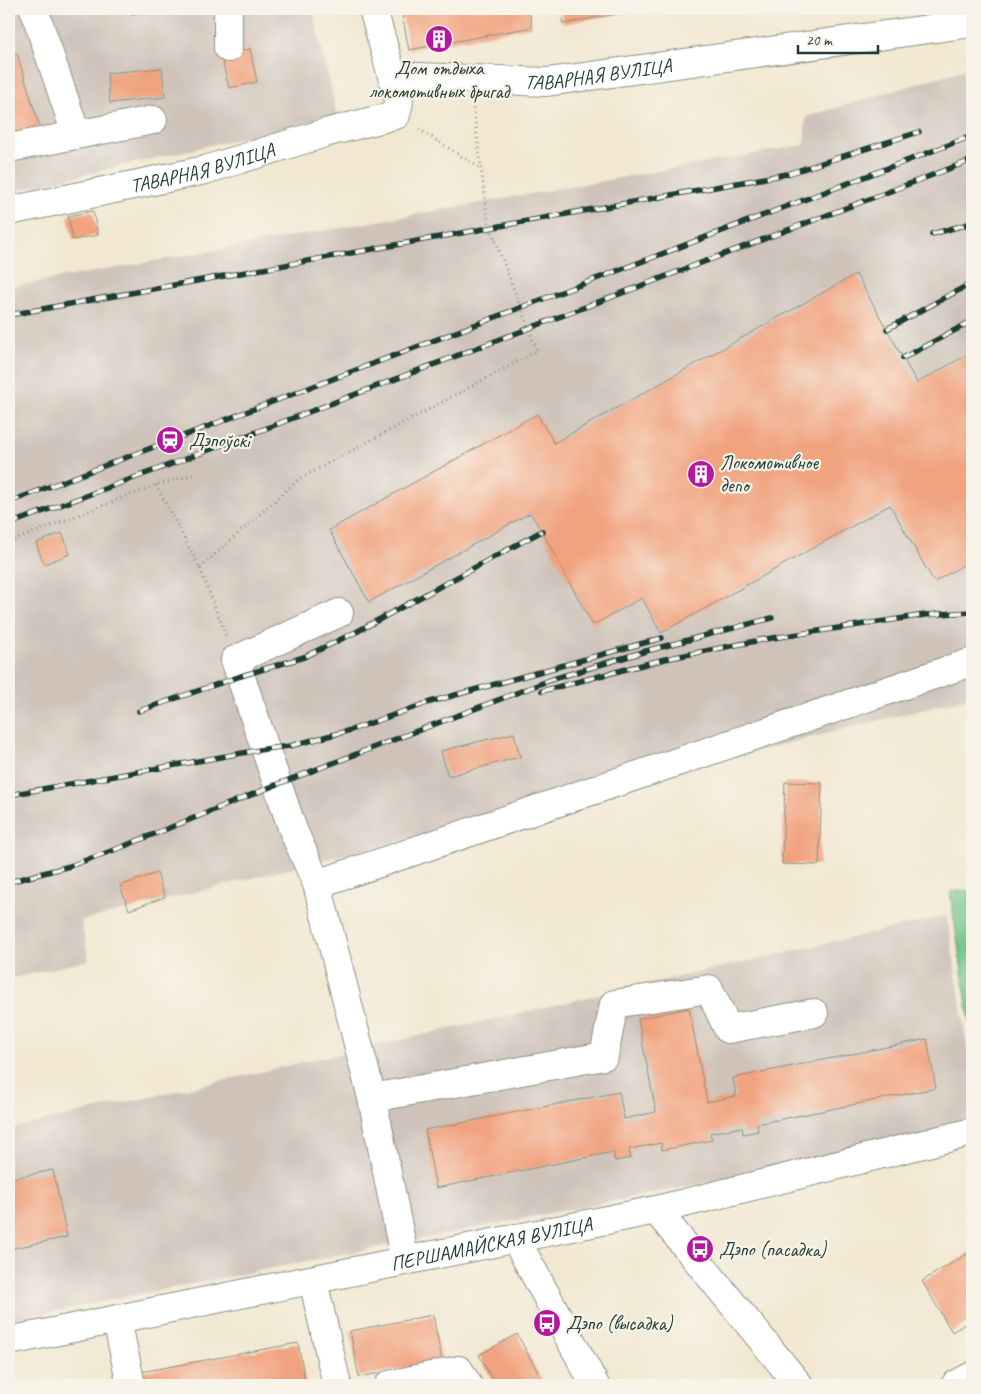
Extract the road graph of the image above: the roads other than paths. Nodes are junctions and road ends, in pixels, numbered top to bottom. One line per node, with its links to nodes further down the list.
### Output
1 (34, 9): 8 (street)
2 (228, 9): 5 (street)
3 (373, 9): 6 (street)
4 (972, 23): 6 (street, ТАВАРНАЯ ВУЛІЦА)
5 (228, 48)
6 (392, 76): 10 (street, ТАВАРНАЯ ВУЛІЦА)
7 (153, 120): 8 (street)
8 (76, 134): 9 (street)
9 (9, 148)
10 (9, 211)
11 (339, 613): 13 (street)
12 (972, 662): 13 (street)
13 (317, 884): 15 (street)
14 (814, 1012): 15 (street)
15 (372, 1098): 19 (street)
16 (972, 1132): 17 (street, ПЕРШАМАЙСКАЯ ВУЛІЦА)
17 (656, 1210): 18 (street, ПЕРШАМАЙСКАЯ ВУЛІЦА); 29 (street)
18 (515, 1238): 19 (street, ПЕРШАМАЙСКАЯ ВУЛІЦА); 28 (street)
19 (406, 1261): 20 (street, ПЕРШАМАЙСКАЯ ВУЛІЦА)
20 (313, 1280): 21 (street, ПЕРШАМАЙСКАЯ ВУЛІЦА); 25 (street)
21 (117, 1320): 22 (street, ПЕРШАМАЙСКАЯ ВУЛІЦА); 24 (street)
22 (9, 1341)
23 (972, 1376): 30 (street)
24 (131, 1385)
25 (337, 1385)
26 (390, 1385): 27 (street)
27 (468, 1385)
28 (595, 1385)
29 (799, 1385)
30 (955, 1385)

